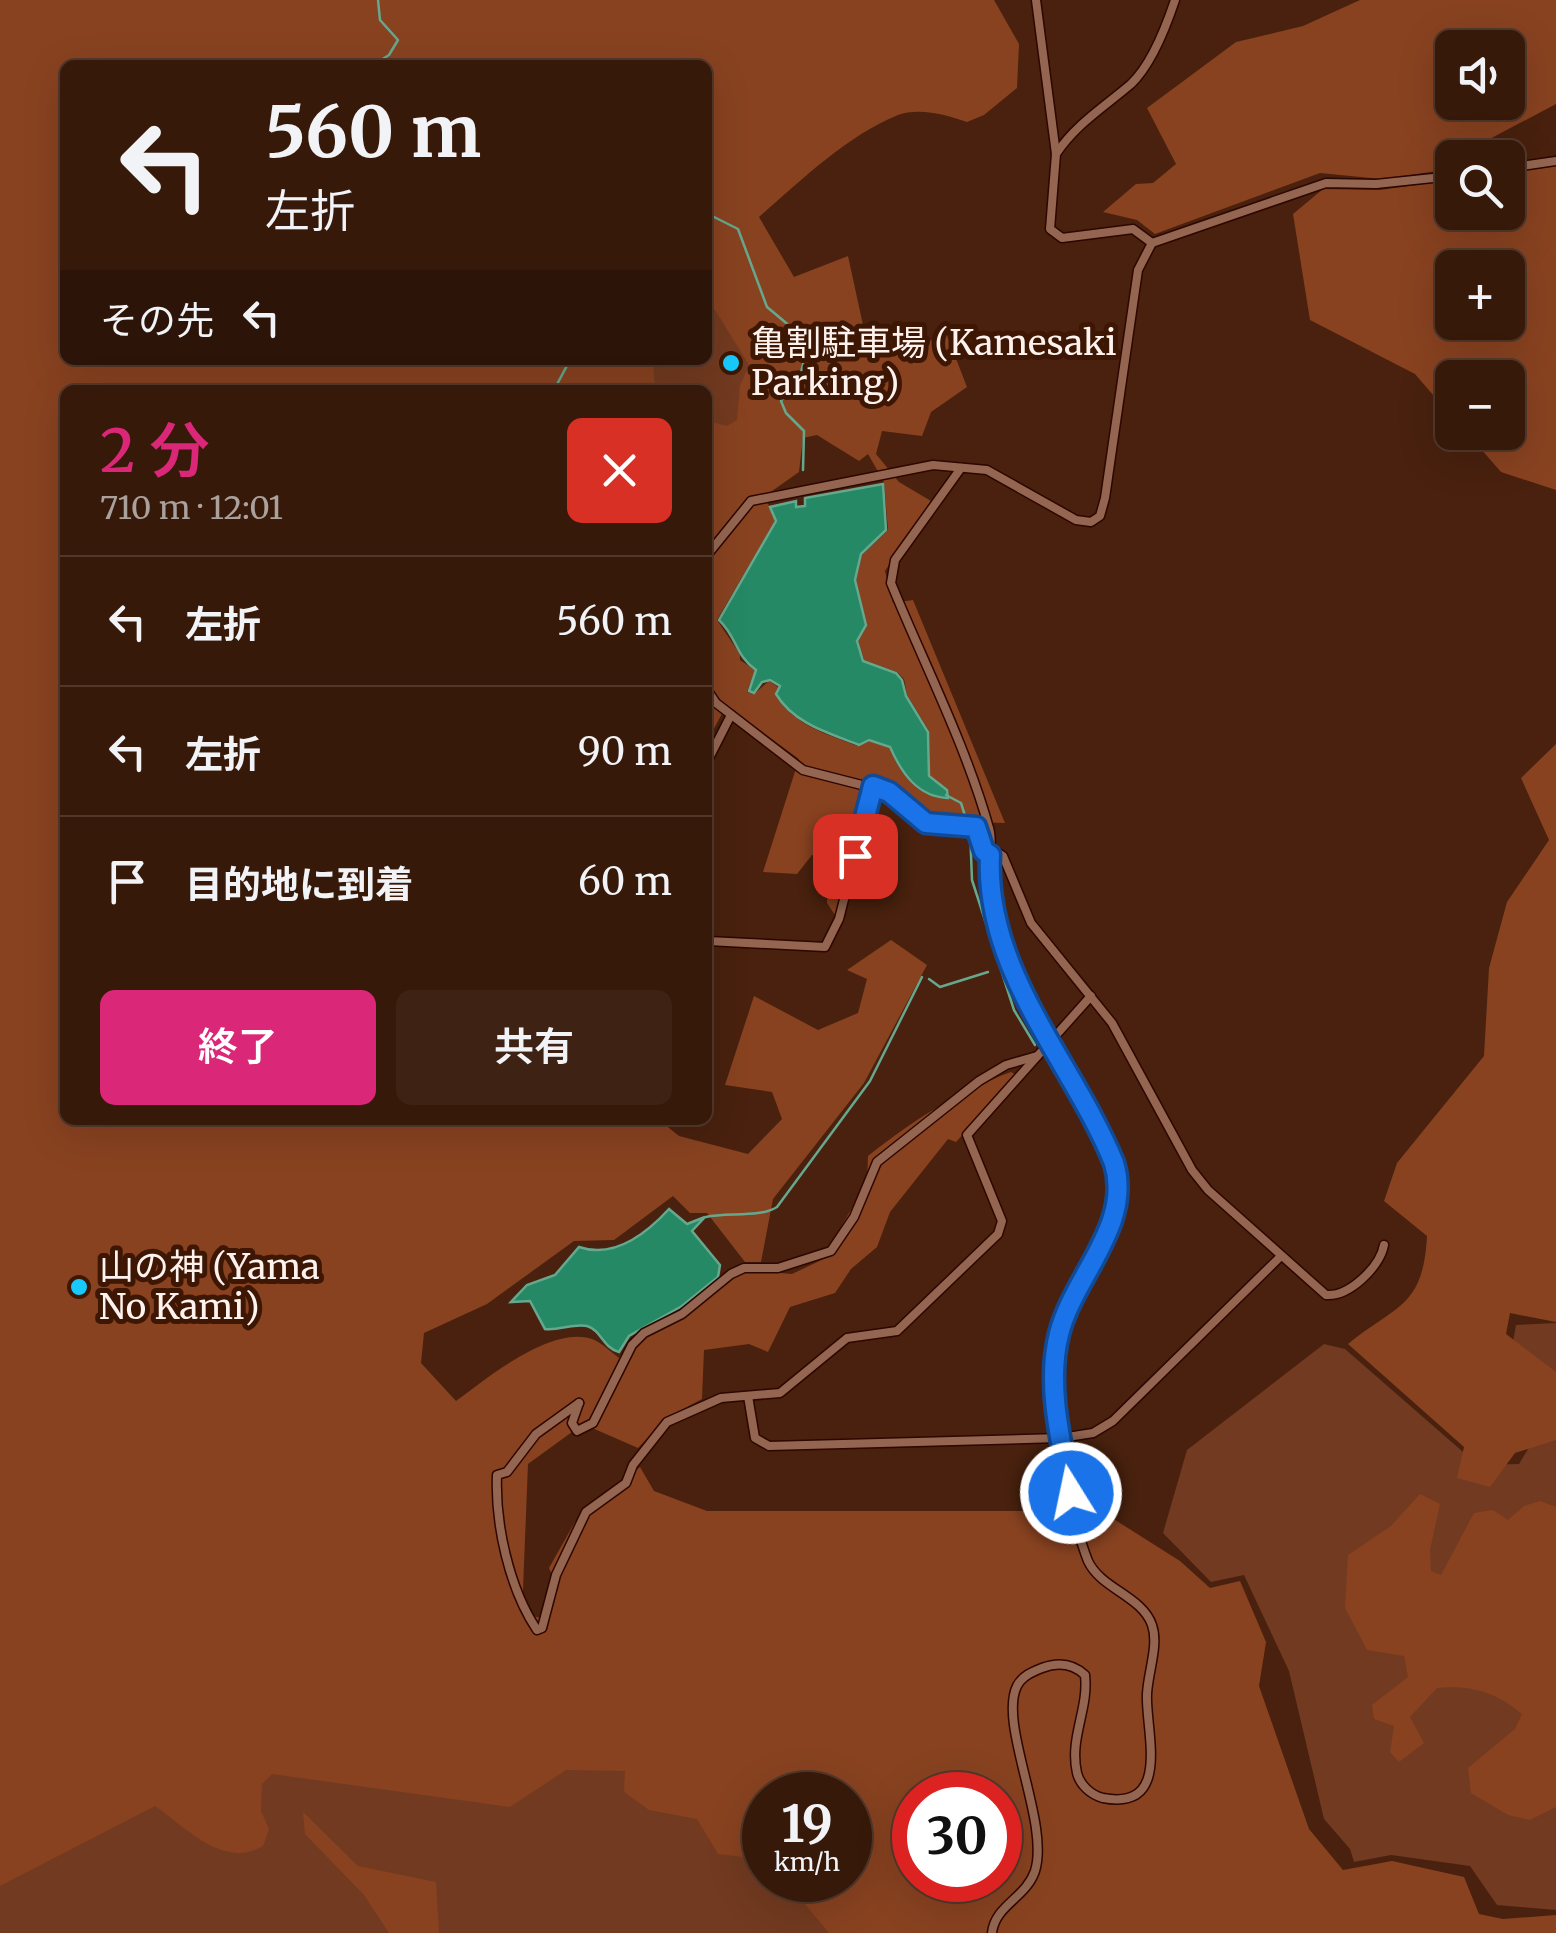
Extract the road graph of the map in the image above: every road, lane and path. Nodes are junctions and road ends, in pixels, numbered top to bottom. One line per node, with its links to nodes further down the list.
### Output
1 (1036, 0): 3 (street)
2 (1174, 0): 3 (street)
3 (1056, 154): 7 (street)
4 (1556, 161): 5 (street)
5 (1525, 166)
6 (1435, 178): 7 (street)
7 (1152, 242): 8 (street)
8 (961, 468): 9 (street); 14 (street)
9 (712, 549)
10 (712, 695): 11 (street)
11 (731, 715): 12 (street); 13 (street)
12 (712, 752)
13 (873, 786): 14 (street); 15 (street)
14 (991, 852): 16 (street); 17 (street)
15 (712, 942)
16 (1090, 996): 17 (street); 20 (street)
17 (1049, 1042): 18 (street); 22 (street)
18 (1037, 1056): 21 (street); 21 (street)
19 (1384, 1246): 20 (street)
20 (1280, 1258): 22 (street)
21 (748, 1396): 22 (street)
22 (1061, 1438): 23 (street)
23 (992, 1933)

